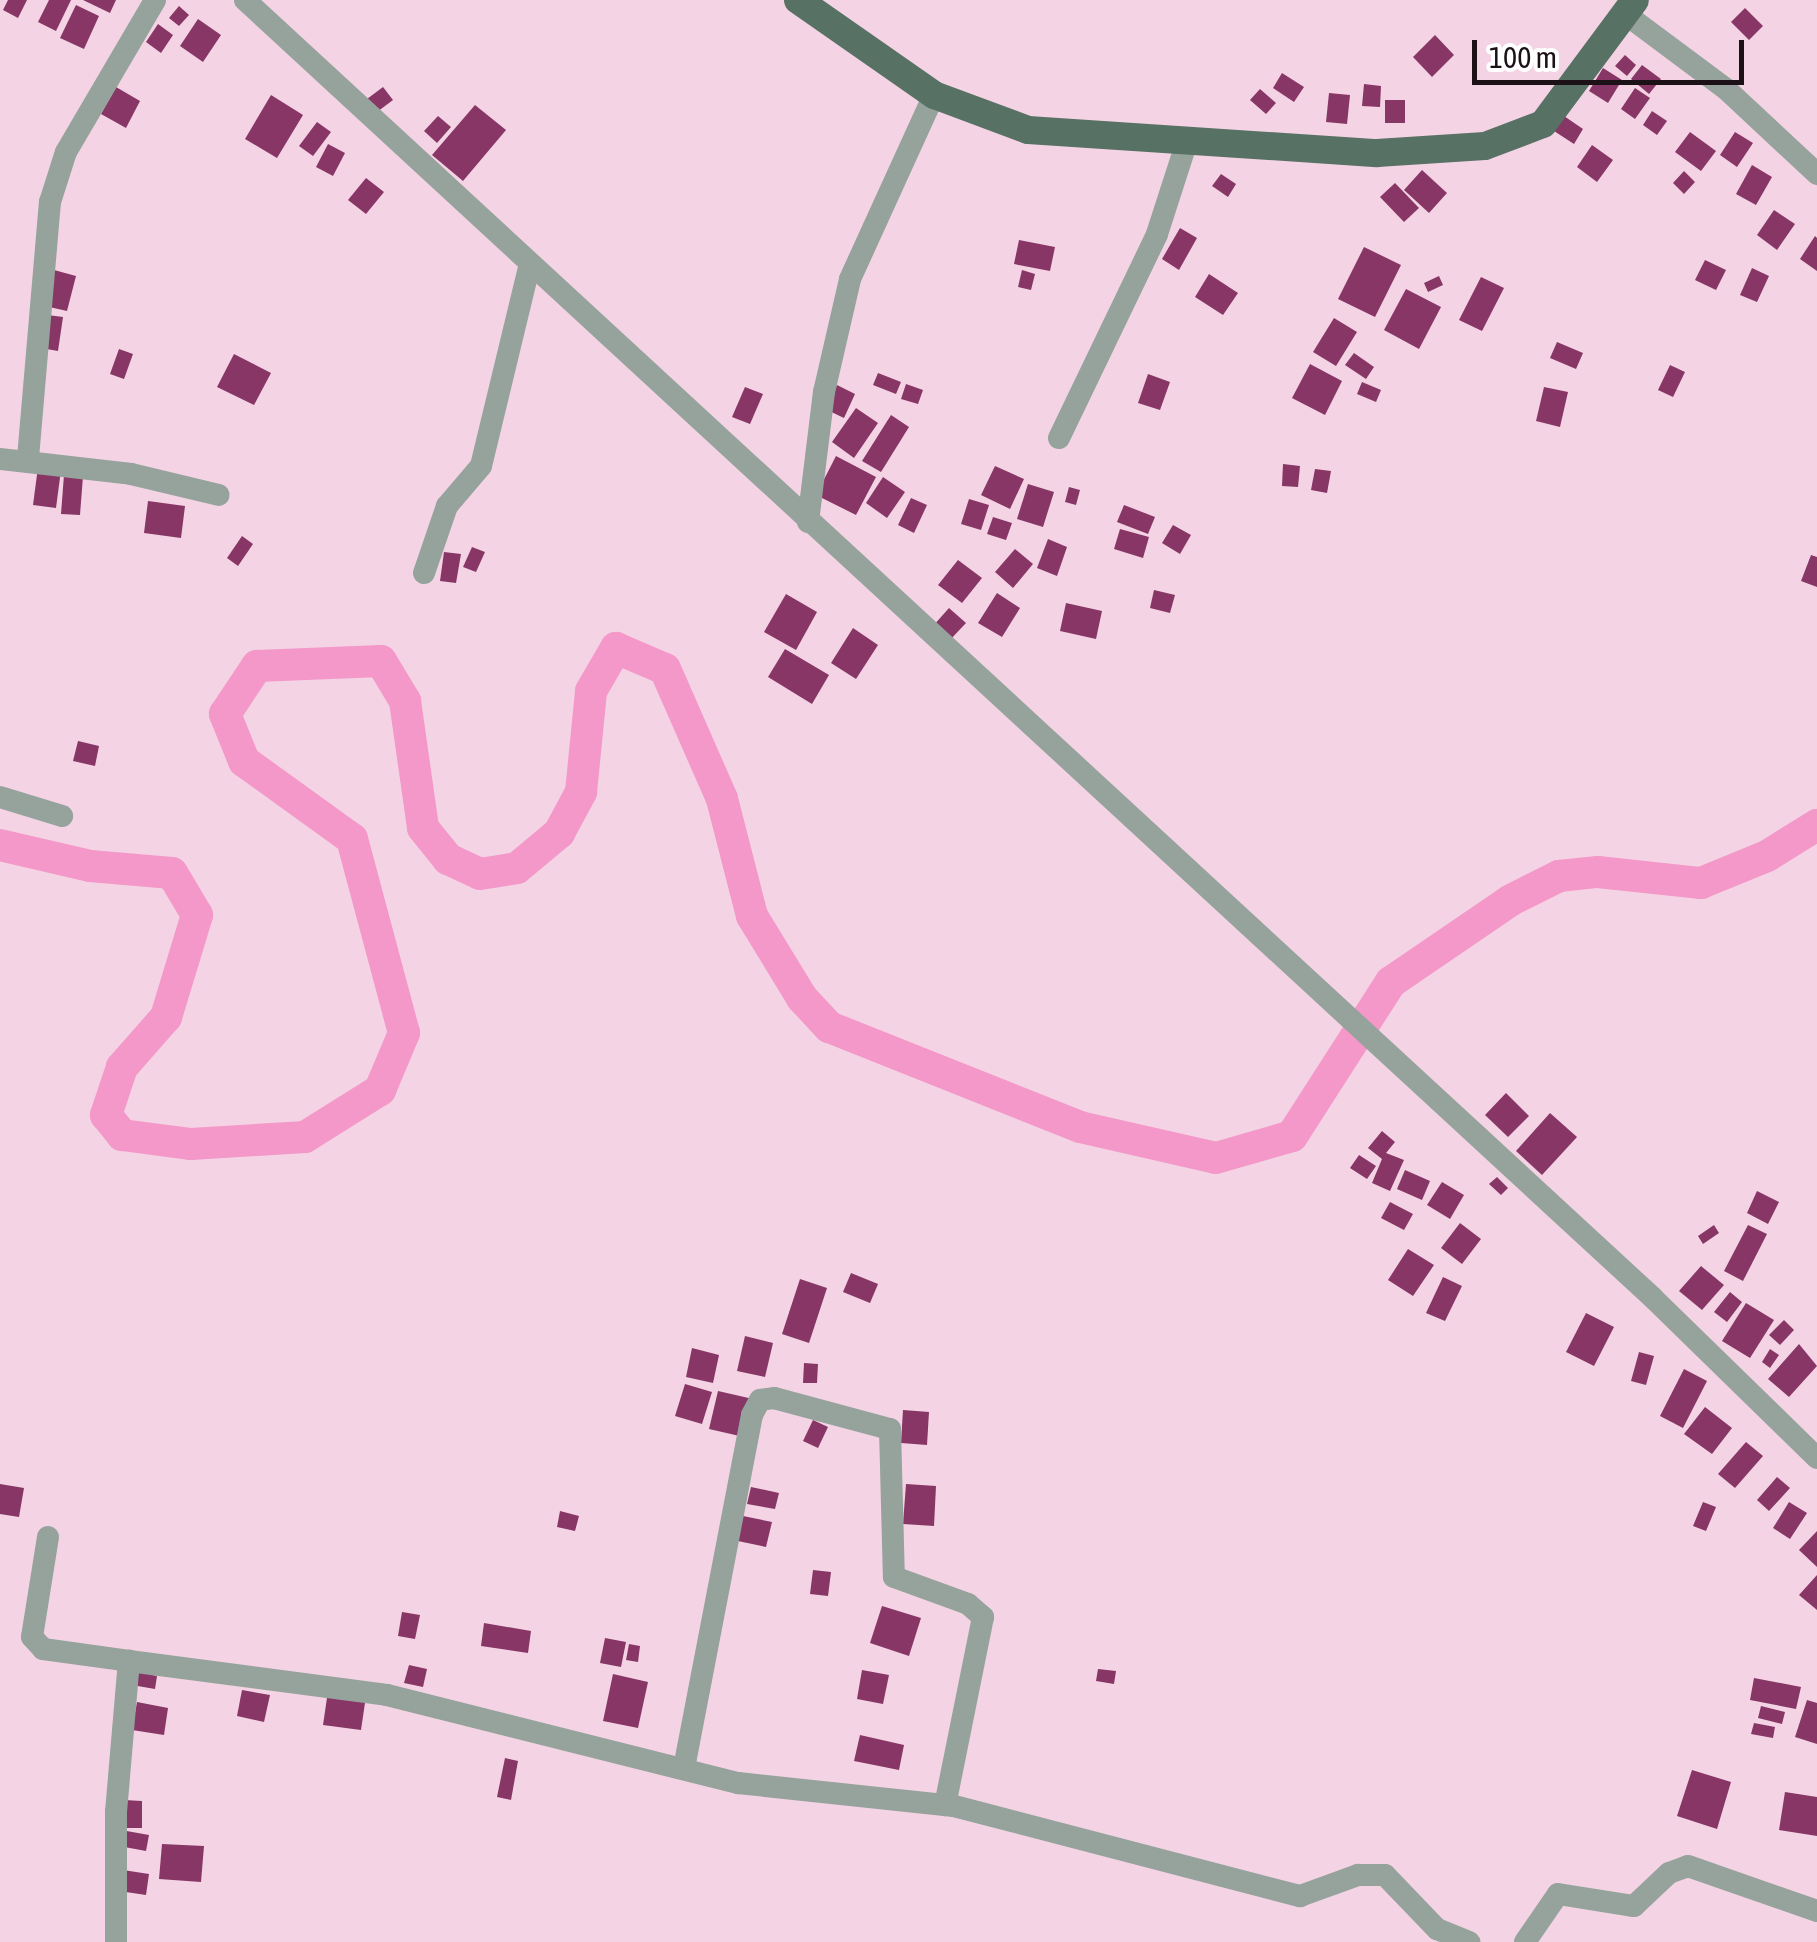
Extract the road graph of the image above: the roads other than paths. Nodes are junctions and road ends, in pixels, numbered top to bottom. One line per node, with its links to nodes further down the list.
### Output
1 (155, 0): 10 (street)
2 (245, 0): 8 (street)
3 (798, 0): 5 (main road)
4 (1630, 7): 6 (main road); 7 (street)
5 (934, 95): 6 (main road); 13 (street)
6 (1186, 144): 9 (street)
7 (1817, 174)
8 (529, 266): 13 (street); 14 (street)
9 (1059, 438)
10 (28, 458): 11 (street); 12 (street)
11 (0, 459)
12 (219, 495)
13 (808, 522): 17 (street)
14 (424, 573)
15 (0, 796): 16 (street)
16 (62, 816)
17 (1817, 1458)
18 (48, 1537): 19 (street)
19 (129, 1662): 20 (street); 23 (street)
20 (684, 1768): 21 (street); 21 (street)
21 (945, 1805): 24 (street)
22 (1817, 1911): 25 (street)
23 (116, 1942)
24 (1469, 1942)
25 (1525, 1942)

